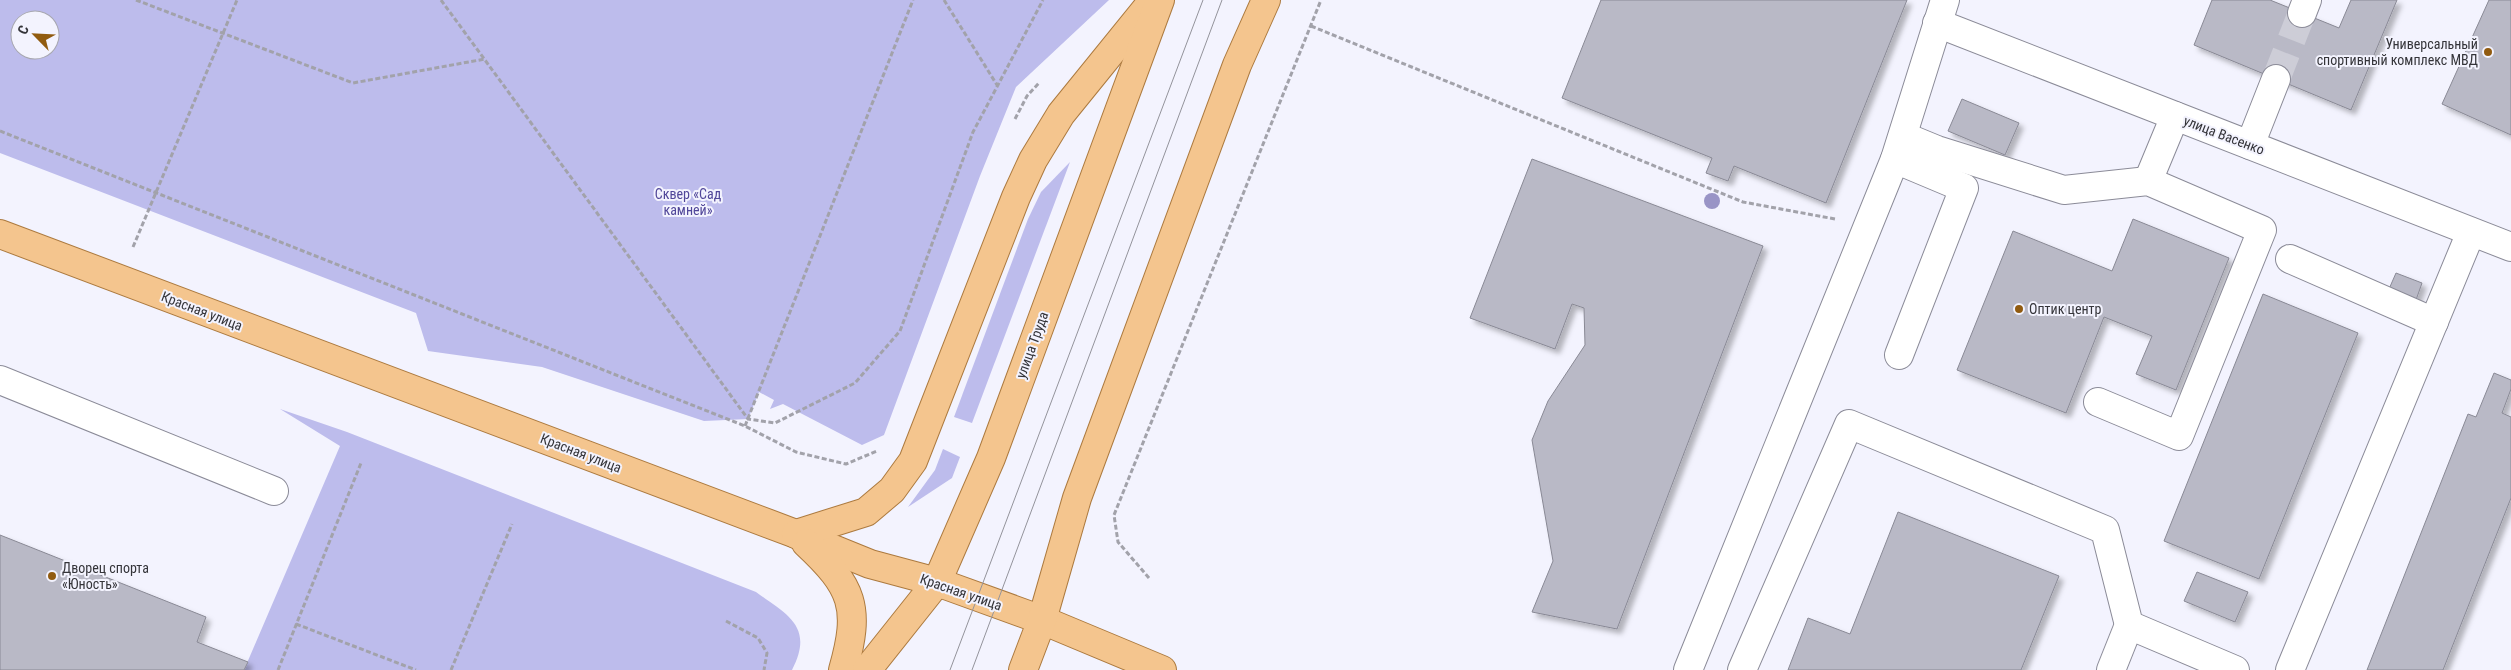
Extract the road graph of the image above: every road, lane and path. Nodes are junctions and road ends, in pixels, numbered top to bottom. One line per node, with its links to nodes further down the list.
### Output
1 (136, 0): 13 (path)
2 (237, 0): 13 (path)
3 (441, 0): 14 (path)
4 (913, 0): 33 (path)
5 (944, 0): 16 (path)
6 (1043, 0): 16 (path)
7 (1153, 0): 39 (main road)
8 (1160, 0): 41 (main road, улица Труда)
9 (1266, 0): 43 (main road)
10 (1321, 0): 12 (path)
11 (1941, 12): 17 (street, улица Васенко); 20 (street)
12 (1311, 26): 23 (path); 40 (path)
13 (223, 34): 14 (path); 22 (path)
14 (485, 60): 33 (path)
15 (2276, 79): 19 (street)
16 (997, 86): 33 (path)
17 (2175, 116): 19 (street, улица Васенко); 21 (street)
18 (0, 130): 22 (path)
19 (2250, 145): 24 (street, улица Васенко)
20 (1899, 148): 21 (street); 23 (street); 30 (street)
21 (2148, 181): 32 (street)
22 (157, 195): 28 (path); 34 (path)
23 (1868, 224): 54 (street)
24 (2471, 232): 26 (street, улица Васенко); 29 (street)
25 (0, 234): 28 (main road, Красная улица)
26 (2511, 247)
27 (2290, 259): 29 (street)
28 (119, 280): 39 (main road, Красная улица)
29 (2434, 322): 58 (street)
30 (1899, 355)
31 (0, 380): 37 (street)
32 (2098, 402)
33 (748, 419): 34 (path)
34 (746, 426): 35 (path)
35 (779, 442)
36 (361, 464): 44 (path)
37 (274, 491)
38 (512, 524): 48 (path)
39 (796, 534): 41 (main road, Красная улица); 50 (main road)
40 (1149, 578)
41 (937, 582): 43 (main road, Красная улица); 51 (main road, улица Труда)
42 (726, 620): 49 (path)
43 (1042, 620): 52 (main road); 53 (main road, Красная улица)
44 (296, 624): 46 (path); 47 (path)
45 (2129, 625): 55 (street); 56 (street); 57 (street)
46 (278, 670)
47 (416, 670)
48 (451, 670)
49 (764, 670)
50 (843, 670)
51 (867, 670)
52 (1023, 670)
53 (1162, 670)
54 (1688, 670)
55 (1742, 670)
56 (2111, 670)
57 (2235, 670)
58 (2290, 670)

